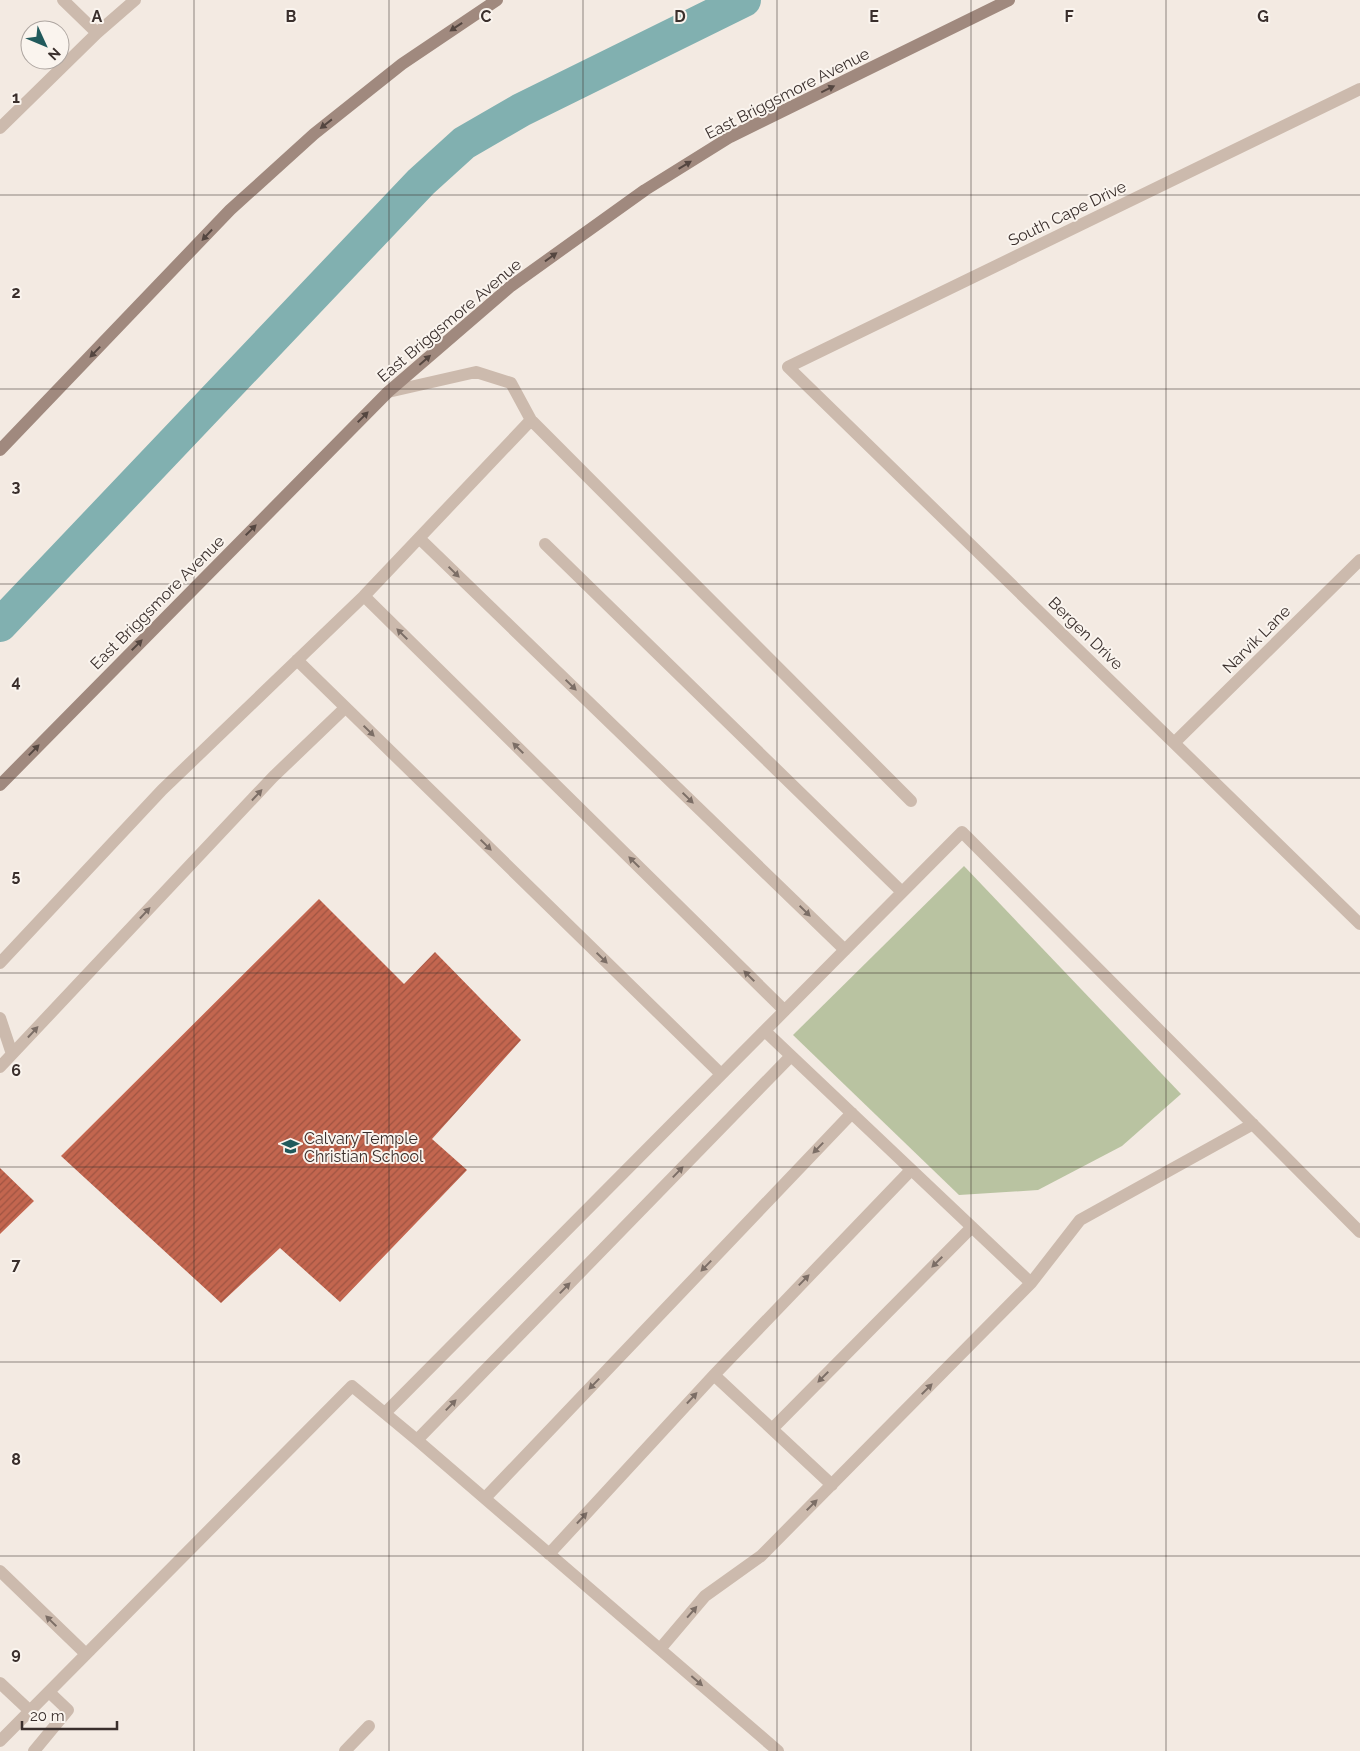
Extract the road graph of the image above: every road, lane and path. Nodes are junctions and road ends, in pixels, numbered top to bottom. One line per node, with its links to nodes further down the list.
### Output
1 (63, 0): 5 (street)
2 (135, 0): 5 (street)
3 (497, 0): 11 (main road, one-way to 11)
4 (1008, 0): 9 (main road, East Briggsmore Avenue, one-way to 4)
5 (97, 33): 7 (street)
6 (1360, 89): 8 (street, South Cape Drive)
7 (0, 128)
8 (788, 367): 18 (street, Bergen Drive)
9 (388, 392): 10 (street); 19 (main road, East Briggsmore Avenue, one-way to 9)
10 (531, 420): 12 (street); 20 (street)
11 (0, 450)
12 (419, 538): 15 (street); 23 (street, one-way to 23)
13 (545, 544): 21 (street)
14 (1360, 560): 18 (street, Narvik Lane)
15 (364, 596): 16 (street); 25 (street, one-way to 15)
16 (297, 660): 17 (street); 24 (street)
17 (345, 708): 28 (street, one-way to 17); 31 (street, one-way to 31)
18 (1175, 742): 22 (street, Bergen Drive)
19 (0, 785)
20 (911, 801)
21 (902, 892): 23 (street); 33 (street)
22 (1360, 924)
23 (845, 950): 25 (street)
24 (0, 963)
25 (784, 1010): 27 (street)
26 (0, 1018): 28 (street)
27 (765, 1031): 29 (street); 31 (street)
28 (12, 1054): 30 (street)
29 (791, 1056): 32 (street); 41 (street, one-way to 29)
30 (0, 1067)
31 (721, 1074): 39 (street)
32 (852, 1113): 34 (street); 43 (street, one-way to 43)
33 (1253, 1124): 36 (street); 37 (street)
34 (911, 1170): 35 (street); 38 (street, one-way to 34)
35 (972, 1227): 37 (street); 40 (street, one-way to 40)
36 (1360, 1232)
37 (1031, 1283): 42 (street, one-way to 37)
38 (714, 1375): 40 (street); 44 (street, one-way to 38)
39 (386, 1412): 41 (street); 47 (street)
40 (772, 1429): 42 (street)
41 (417, 1440): 43 (street)
42 (832, 1485): 46 (street, one-way to 42)
43 (485, 1498): 44 (street)
44 (550, 1554): 46 (street)
45 (0, 1571): 47 (street, one-way to 45)
46 (660, 1649): 55 (street, one-way to 55)
47 (86, 1654): 49 (street)
48 (0, 1683): 50 (street)
49 (49, 1692): 50 (street); 53 (street)
50 (30, 1711): 52 (street)
51 (369, 1726): 54 (street)
52 (0, 1741)
53 (34, 1751)
54 (345, 1751)
55 (778, 1751)

